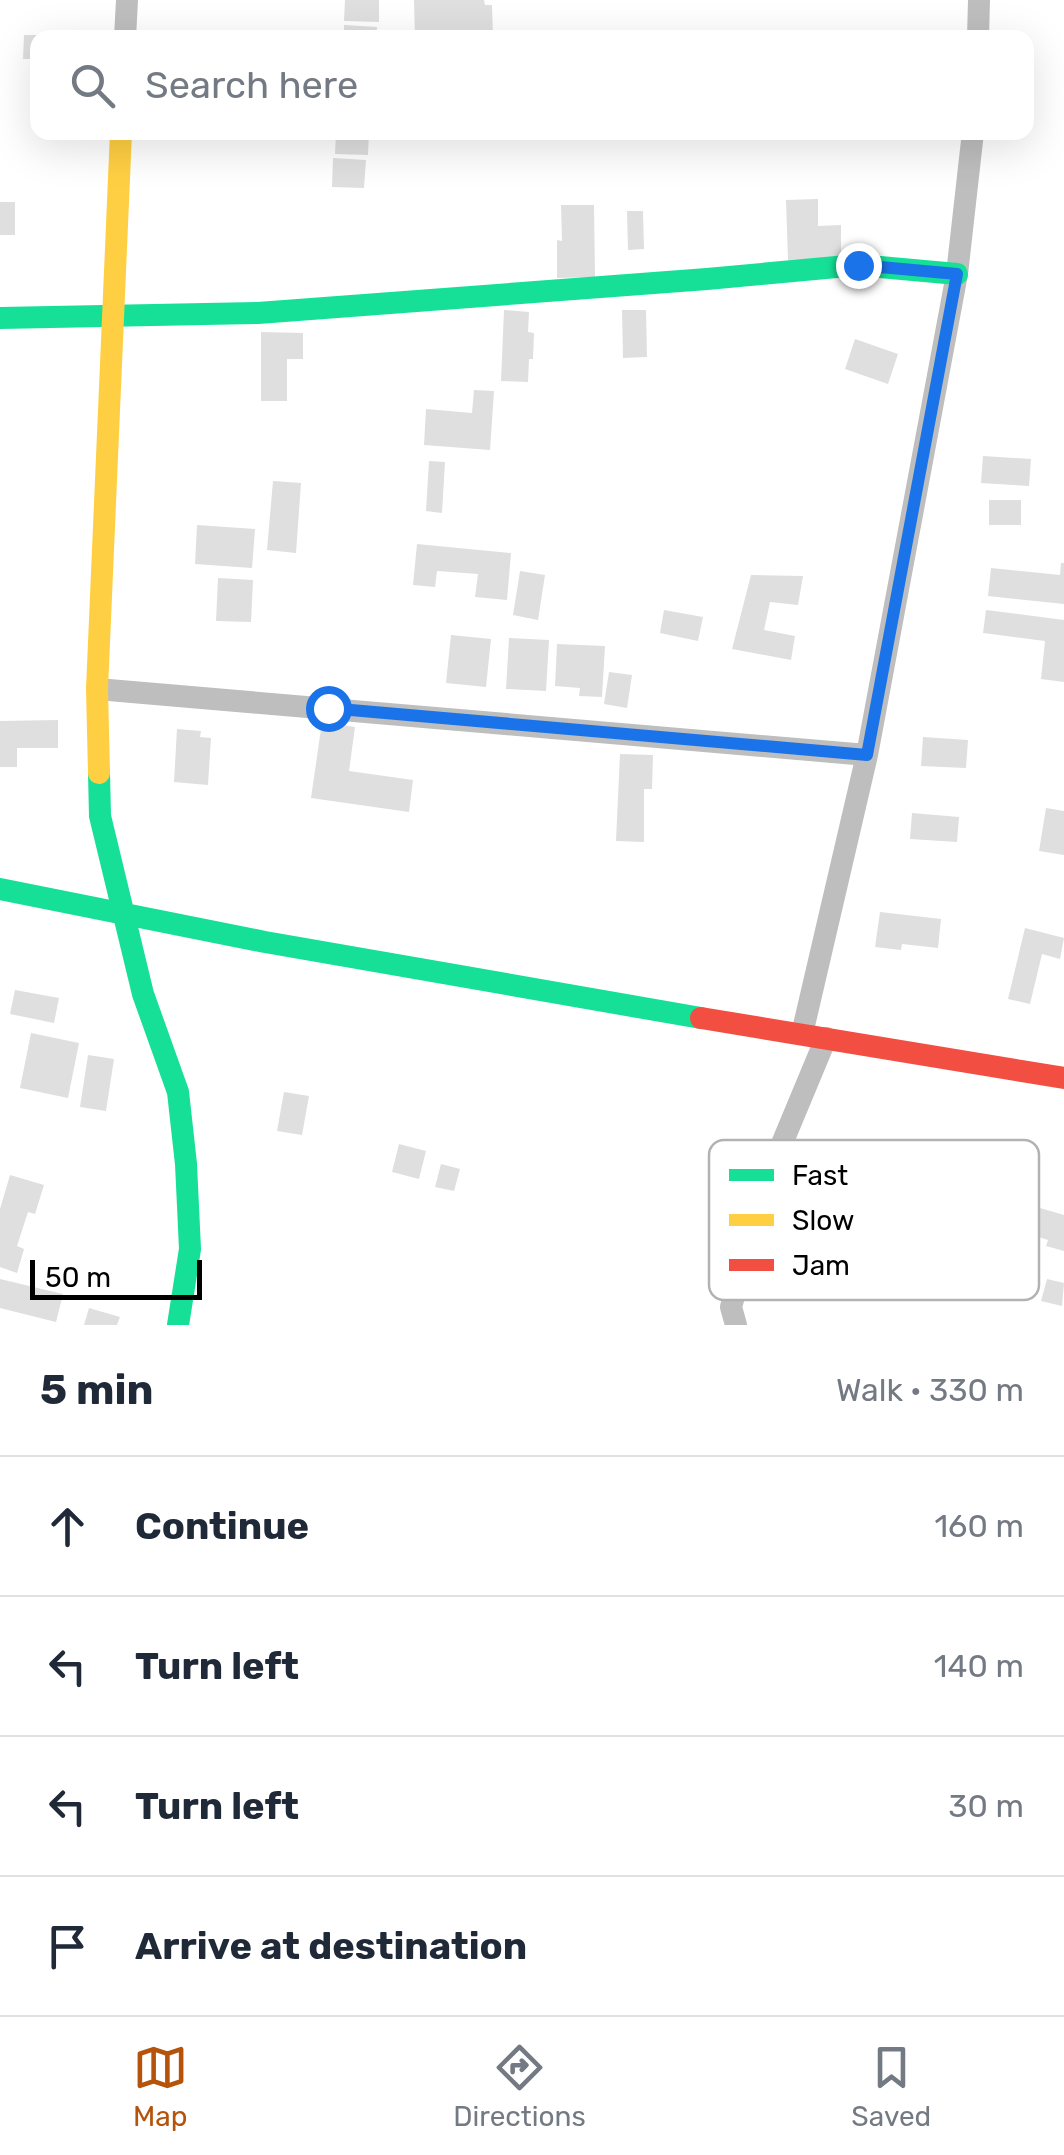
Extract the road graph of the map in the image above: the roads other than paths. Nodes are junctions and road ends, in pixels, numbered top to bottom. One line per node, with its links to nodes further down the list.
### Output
1 (127, 0): 3 (street)
2 (979, 0): 4 (street)
3 (126, 30)
4 (978, 30)
5 (121, 140): 8 (street)
6 (972, 140): 7 (street)
7 (957, 274): 8 (street); 11 (street)
8 (113, 316): 9 (street); 10 (street)
9 (0, 318)
10 (97, 689): 11 (street); 13 (street)
11 (867, 755): 14 (street)
12 (0, 888): 13 (street)
13 (122, 915): 14 (street); 19 (street)
14 (802, 1034): 15 (street)
15 (826, 1038): 16 (street); 17 (street)
16 (1064, 1078)
17 (784, 1140)
18 (733, 1300): 20 (street)
19 (178, 1325)
20 (736, 1325)

